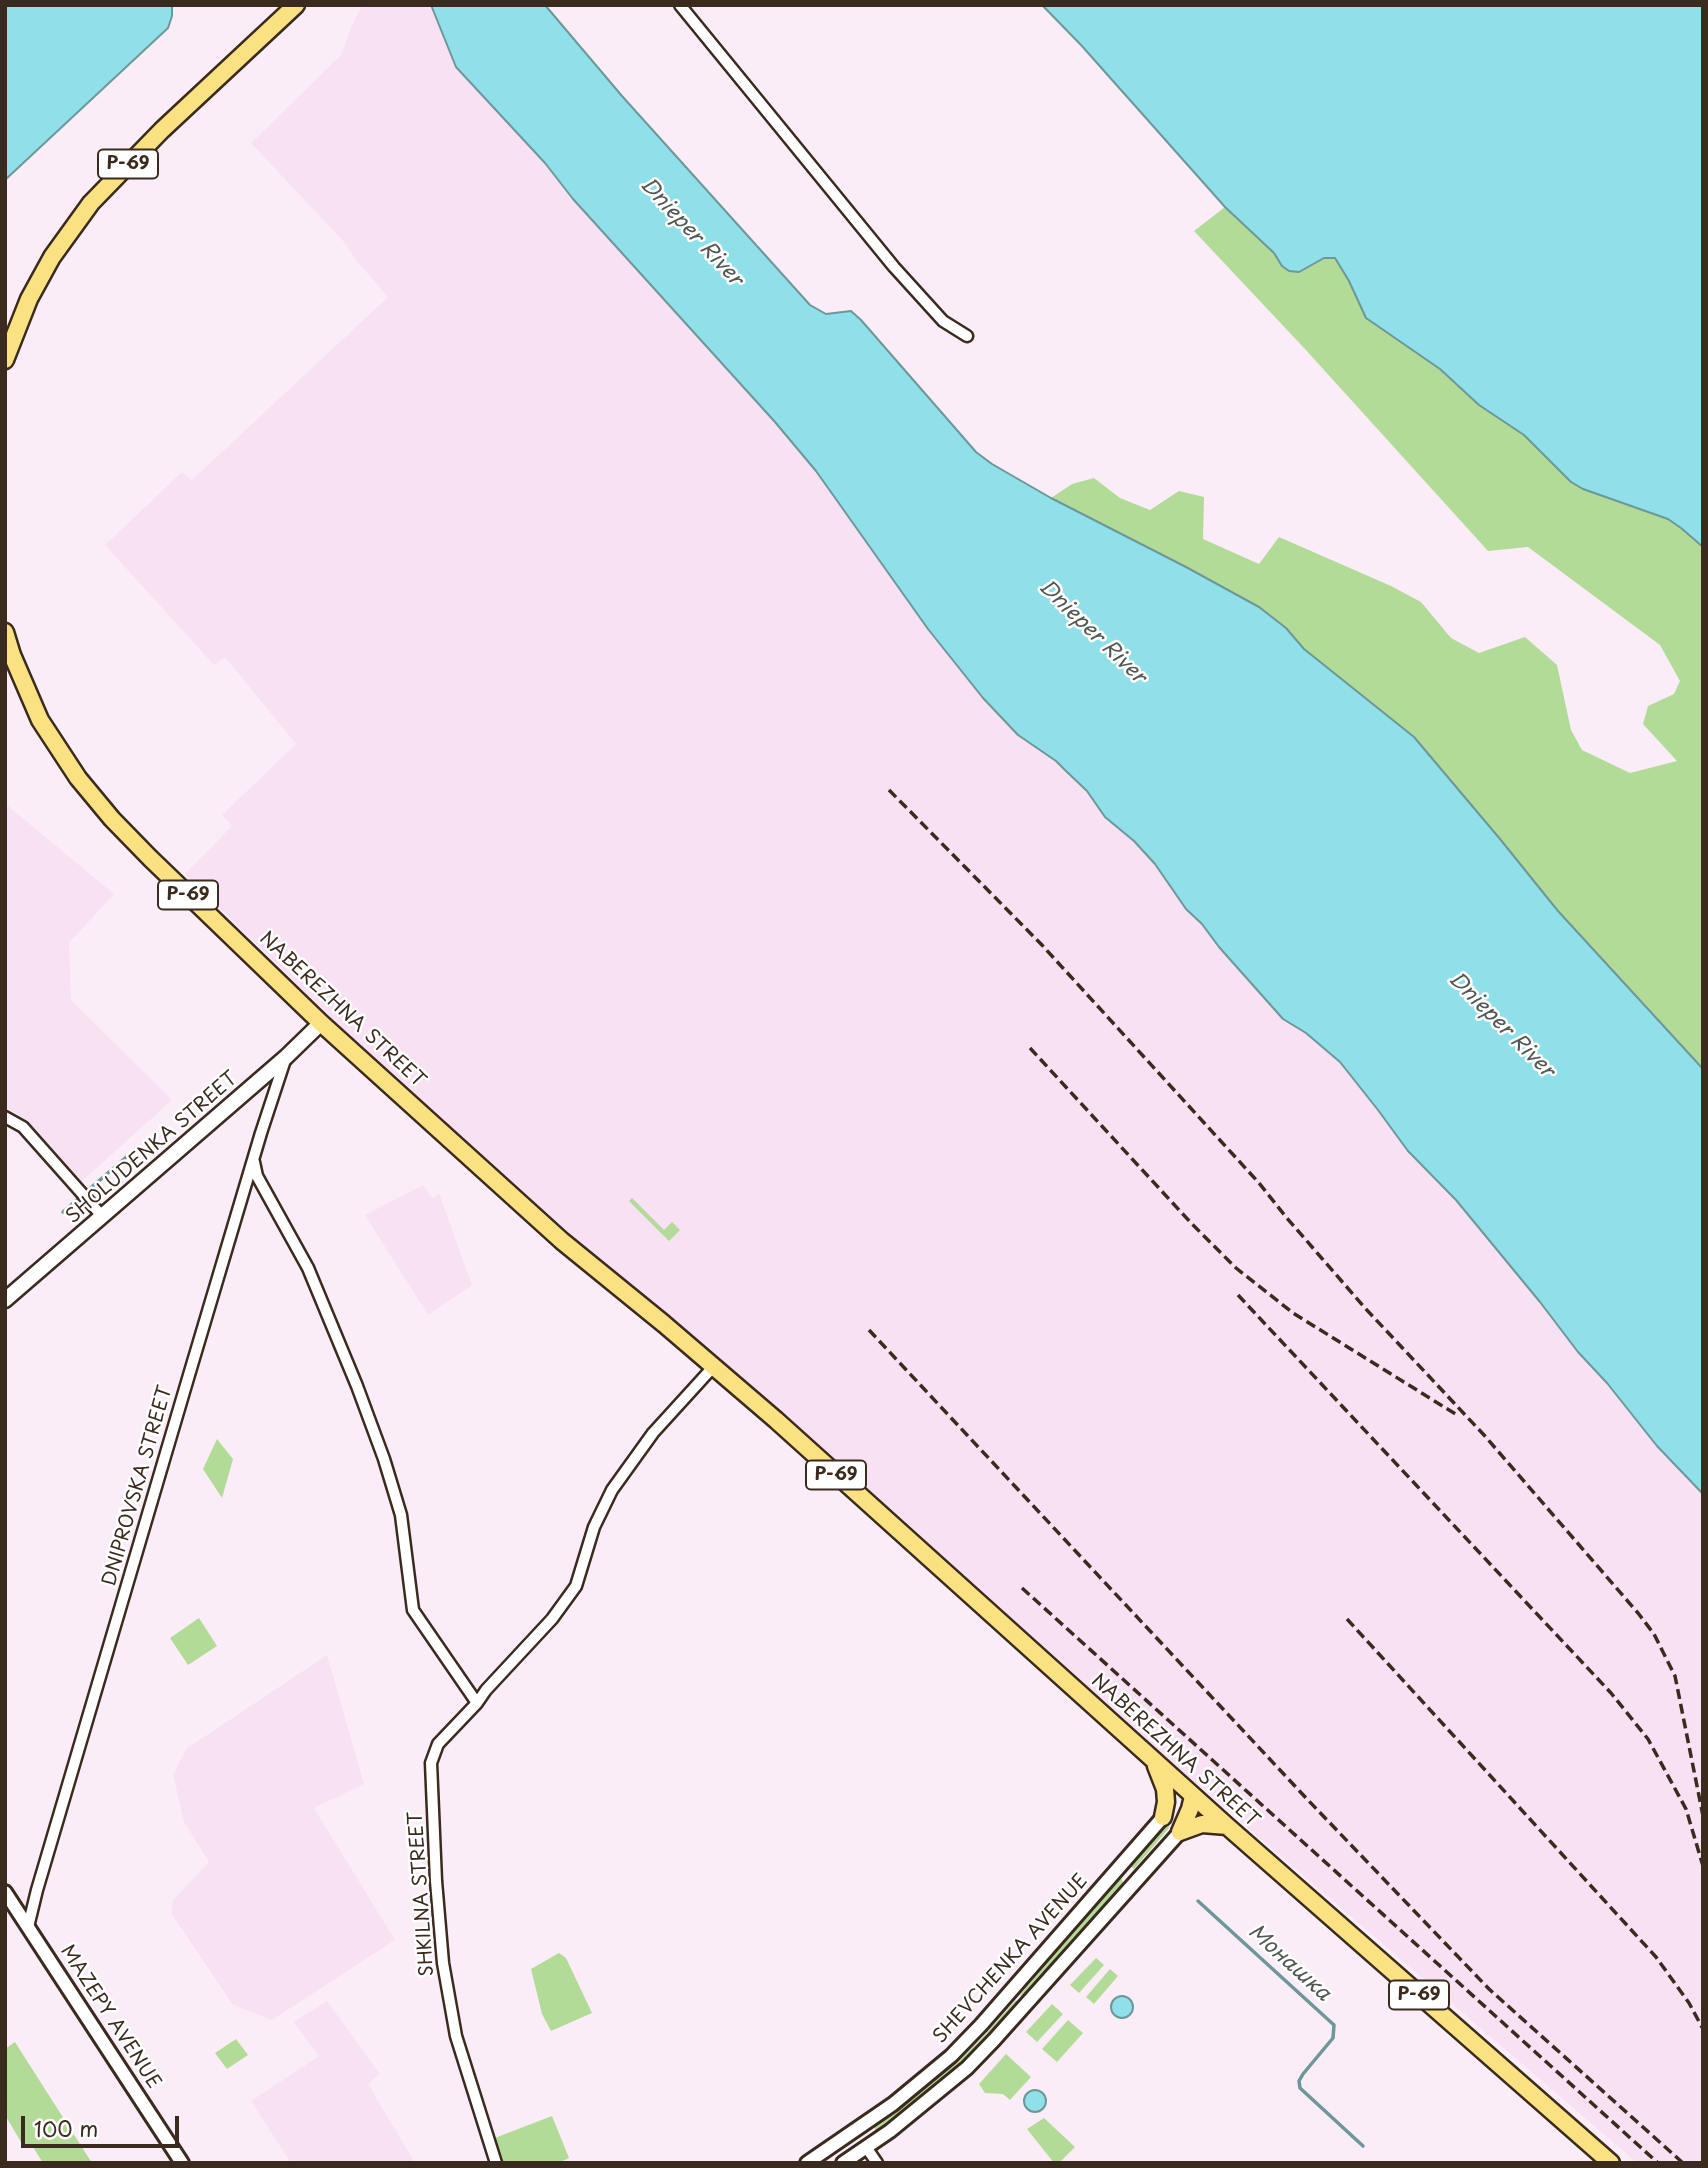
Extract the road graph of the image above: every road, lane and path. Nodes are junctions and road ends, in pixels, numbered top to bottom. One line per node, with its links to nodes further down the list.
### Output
1 (296, 5): 4 (main road, Р-69)
2 (680, 5): 3 (street)
3 (967, 336)
4 (5, 360)
5 (5, 632): 6 (main road, NABEREZHNA STREET / Р-69)
6 (321, 1023): 7 (main road, SHOLUDENKA STREET); 12 (main road, NABEREZHNA STREET / Р-69)
7 (286, 1057): 9 (street, DNIPROVSKA STREET); 10 (main road, SHOLUDENKA STREET)
8 (5, 1117): 10 (street)
9 (253, 1158): 13 (street); 22 (street, DNIPROVSKA STREET)
10 (102, 1216): 11 (main road, SHOLUDENKA STREET)
11 (5, 1300)
12 (714, 1366): 13 (street); 14 (main road, NABEREZHNA STREET / Р-69)
13 (477, 1703): 26 (street, SHKILNA STREET)
14 (1153, 1761): 15 (main road, NABEREZHNA STREET / Р-69); 16 (main road)
15 (1193, 1796): 16 (main road); 17 (main road, NABEREZHNA STREET / Р-69); 18 (main road)
16 (1163, 1816): 19 (street, SHEVCHENKA AVENUE)
17 (1227, 1826): 18 (main road); 30 (main road, NABEREZHNA STREET / Р-69)
18 (1180, 1832): 20 (street, SHEVCHENKA AVENUE)
19 (1119, 1868): 20 (street); 23 (street, SHEVCHENKA AVENUE)
20 (1134, 1882): 24 (street, SHEVCHENKA AVENUE)
21 (5, 1892): 22 (street, MAZEPY AVENUE)
22 (28, 1927): 25 (street, MAZEPY AVENUE)
23 (855, 2131): 24 (street); 27 (street, SHEVCHENKA AVENUE)
24 (866, 2147): 28 (street, SHEVCHENKA AVENUE); 29 (street)
25 (182, 2163)
26 (496, 2163)
27 (807, 2163)
28 (843, 2163)
29 (877, 2163)
30 (1611, 2163)

